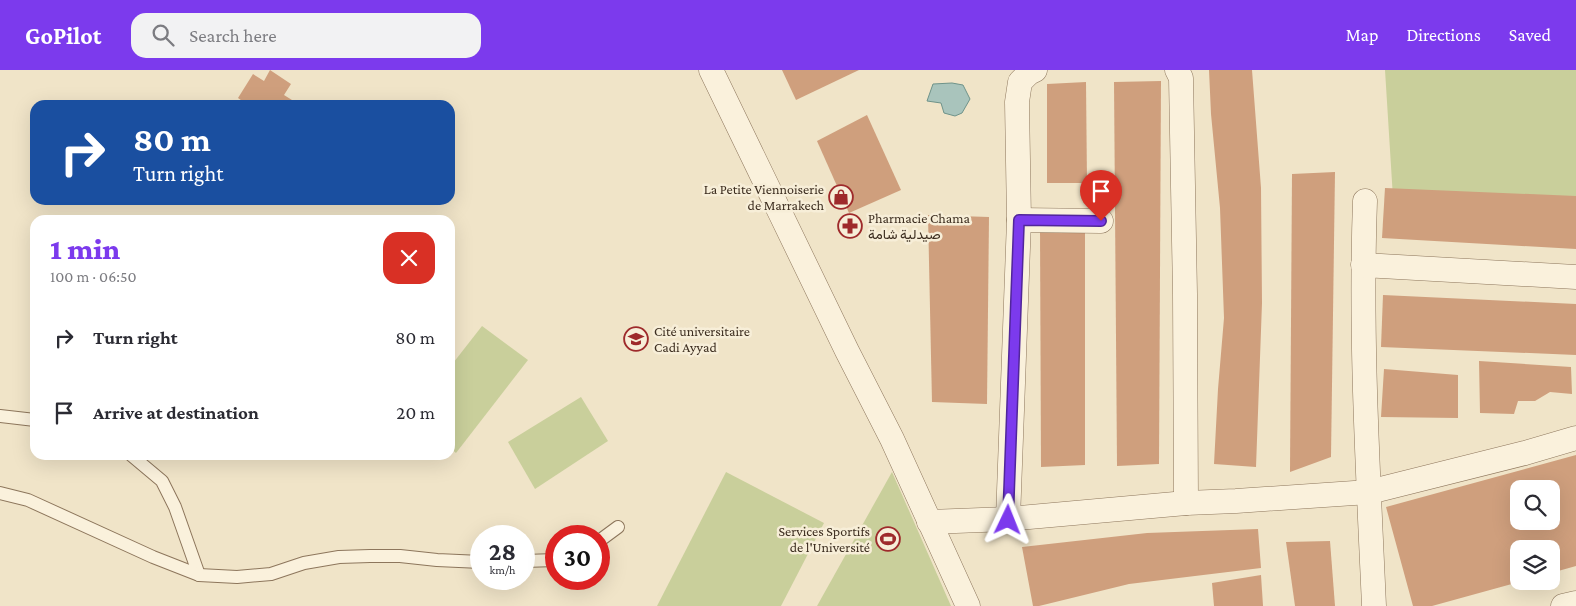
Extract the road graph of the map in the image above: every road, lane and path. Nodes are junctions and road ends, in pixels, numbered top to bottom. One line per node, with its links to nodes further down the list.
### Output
1 (711, 70): 17 (street)
2 (1035, 70): 5 (street)
3 (1177, 70): 15 (street)
4 (1364, 201): 7 (street)
5 (1019, 220): 6 (street); 16 (street)
6 (1101, 221)
7 (1363, 265): 8 (street); 13 (street)
8 (1576, 278)
9 (0, 416): 10 (lane)
10 (30, 419)
11 (1576, 438): 13 (street)
12 (137, 460): 21 (lane)
13 (1369, 492): 15 (street); 24 (street)
14 (0, 494): 21 (lane)
15 (1186, 503): 16 (street)
16 (1008, 520): 17 (street)
17 (929, 522): 23 (street)
18 (618, 527): 19 (lane)
19 (610, 533)
20 (470, 562): 21 (lane)
21 (199, 575)
22 (1576, 603): 25 (street)
23 (968, 606)
24 (1374, 606)
25 (1563, 606)

